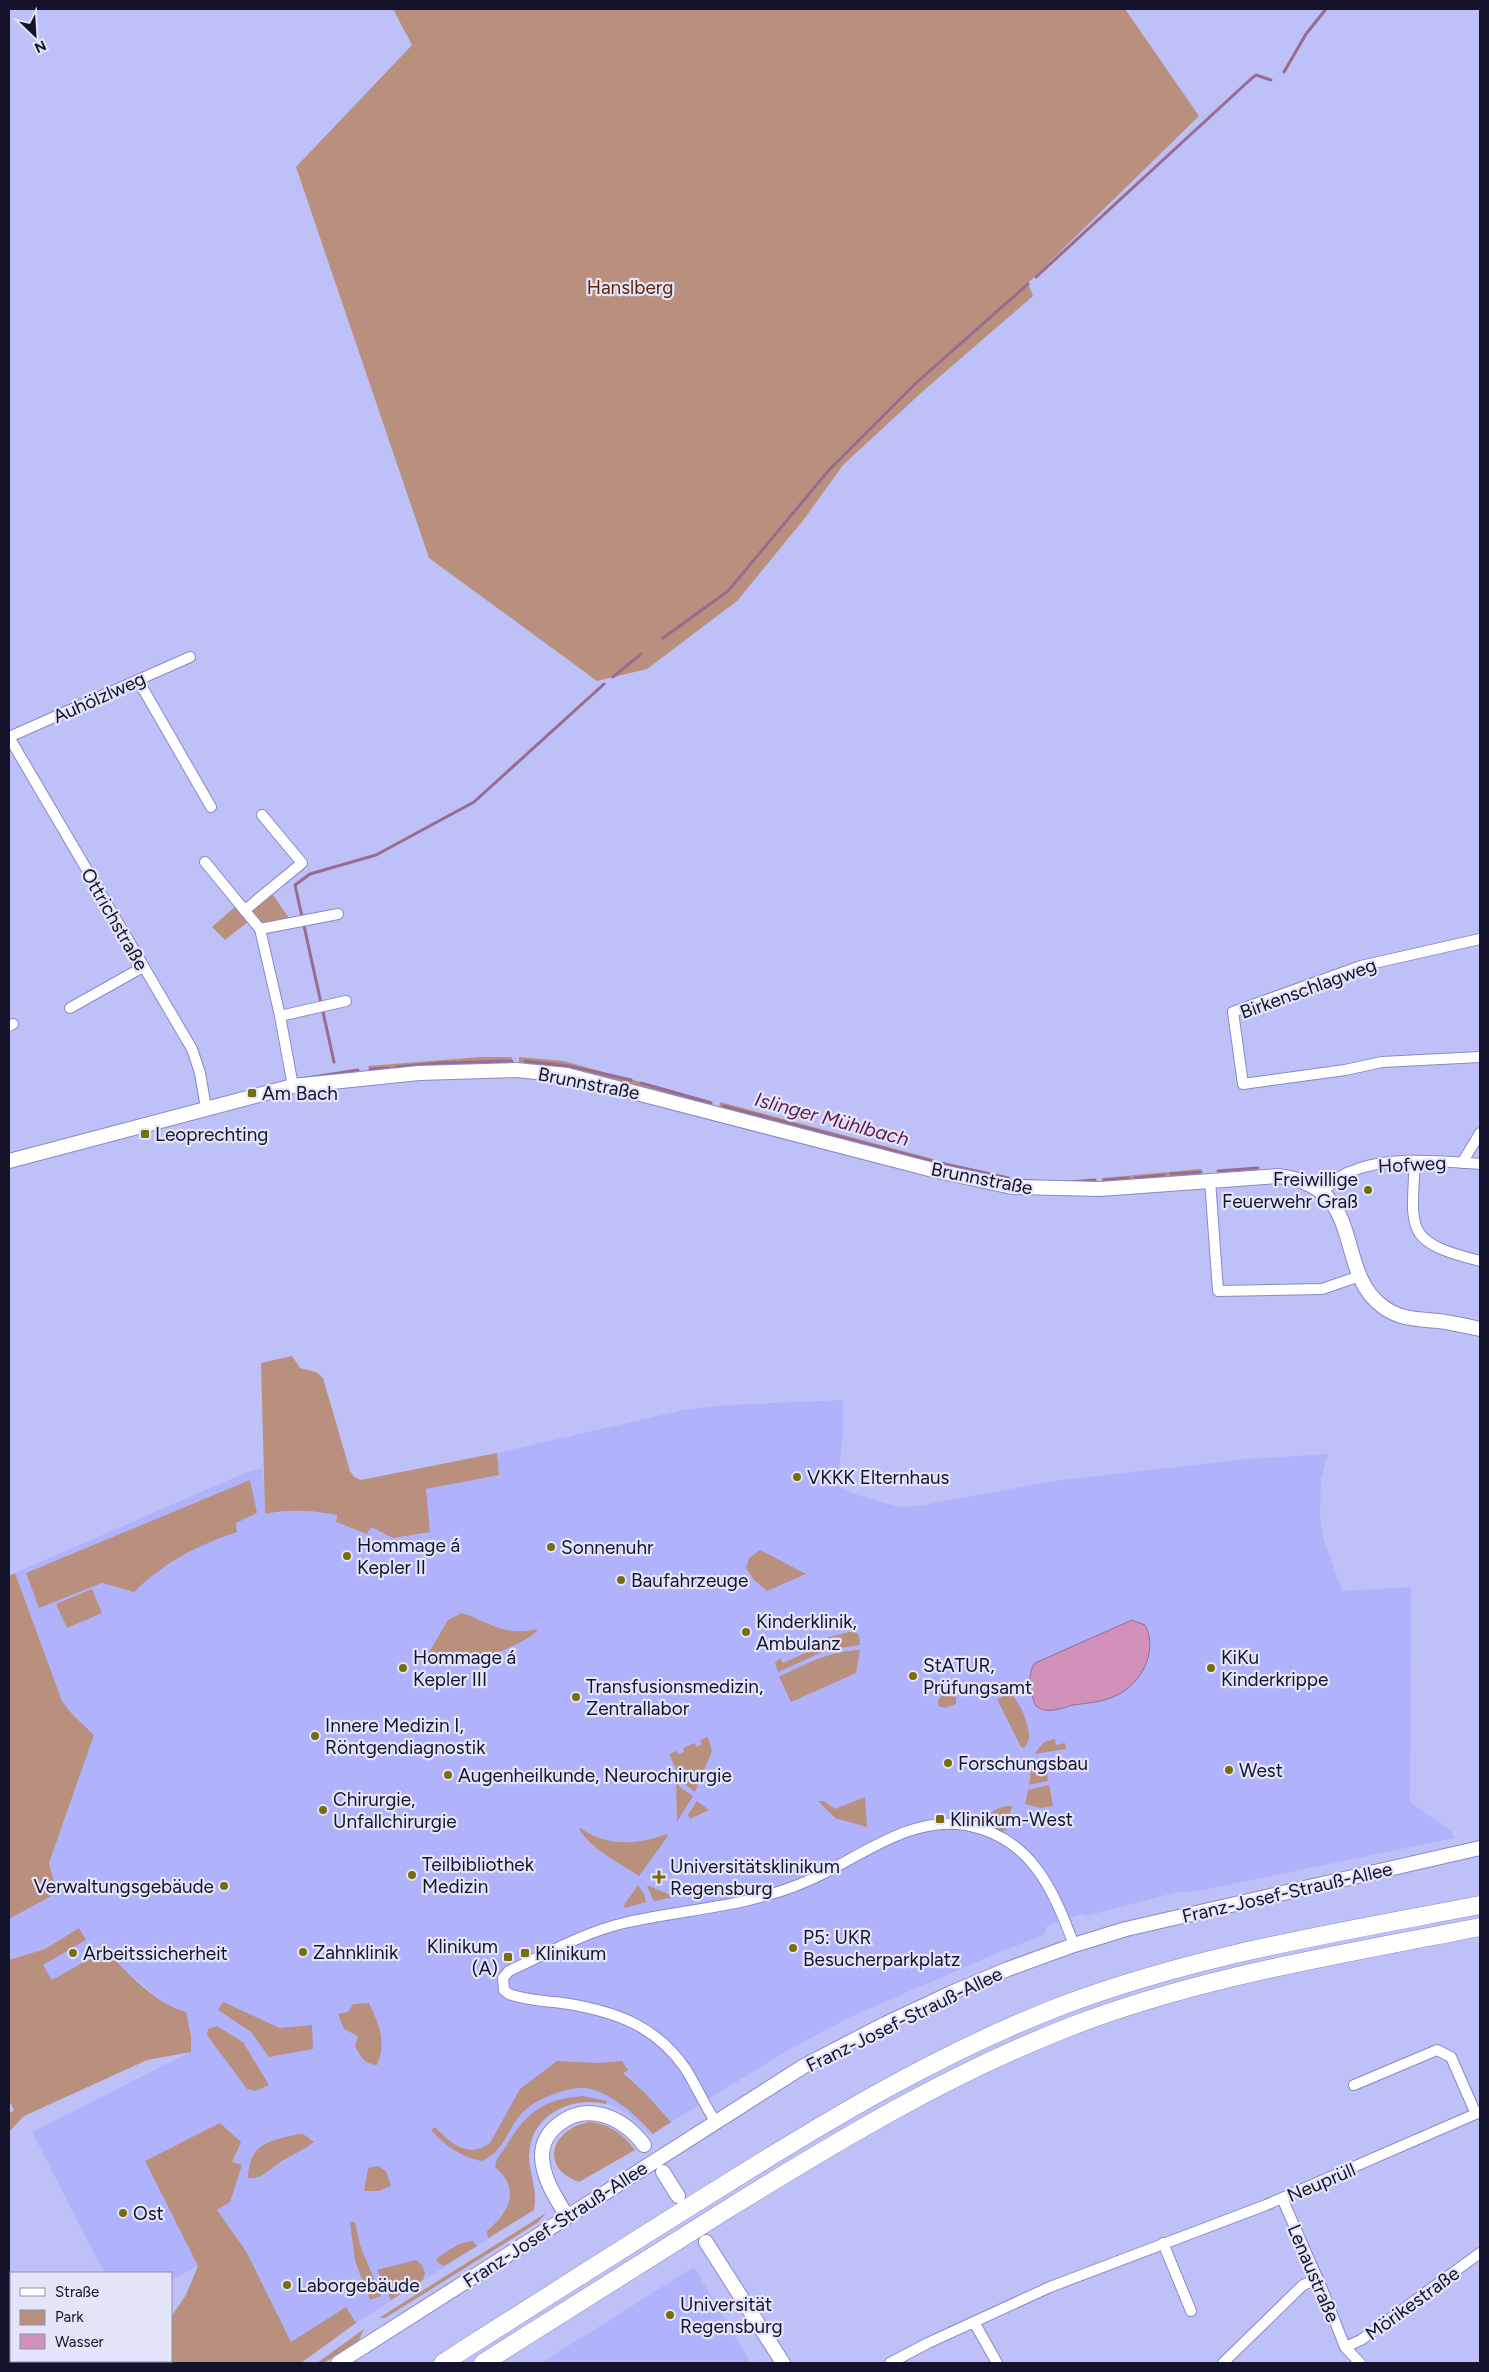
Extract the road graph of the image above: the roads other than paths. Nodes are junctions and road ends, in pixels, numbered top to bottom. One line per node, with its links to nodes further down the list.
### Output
1 (190, 658): 2 (street, Auhölzlweg)
2 (138, 680): 3 (street, Auhölzlweg); 4 (street)
3 (9, 737): 11 (street, Ottrichstraße)
4 (211, 807)
5 (262, 815): 7 (street)
6 (205, 862): 7 (street)
7 (245, 910): 9 (street)
8 (338, 914): 9 (street)
9 (260, 929): 14 (street)
10 (1480, 939): 15 (street, Birkenschlagweg)
11 (143, 967): 13 (street); 17 (street, Ottrichstraße)
12 (346, 1001): 14 (street)
13 (70, 1008)
14 (280, 1016): 16 (street)
15 (1480, 1058)
16 (293, 1082): 17 (street, Brunnstraße); 23 (street, Brunnstraße)
17 (206, 1108): 19 (street, Brunnstraße)
18 (1480, 1133): 21 (street)
19 (9, 1160)
20 (1415, 1161): 21 (street, Hofweg); 24 (street, Hofweg); 25 (street)
21 (1462, 1163): 22 (street, Hofweg)
22 (1480, 1164)
23 (1210, 1180): 24 (street, Brunnstraße); 26 (street)
24 (1322, 1192): 26 (street, Brunnstraße)
25 (1480, 1261)
26 (1360, 1276): 27 (street, Brunnstraße)
27 (1480, 1329)
28 (1480, 1848): 31 (street, Franz-Josef-Strauß-Allee)
29 (1480, 1905): 48 (highway)
30 (1480, 1927): 49 (highway)
31 (1074, 1945): 34 (street, Franz-Josef-Strauß-Allee); 34 (street)
32 (1354, 2085): 33 (street, Neuprüll)
33 (1478, 2113): 38 (street, Neuprüll)
34 (715, 2121): 39 (street, Franz-Josef-Strauß-Allee)
35 (644, 2145): 39 (street)
36 (663, 2172): 37 (street)
37 (678, 2196)
38 (1282, 2198): 41 (street, Neuprüll); 43 (street, Lenaustraße)
39 (568, 2216): 47 (street, Franz-Josef-Strauß-Allee)
40 (706, 2242): 50 (street)
41 (1163, 2243): 44 (street); 45 (street, Neuprüll)
42 (1479, 2257): 46 (street, Mörikestraße)
43 (1318, 2279): 46 (street, Lenaustraße); 53 (street)
44 (1192, 2311)
45 (974, 2322): 51 (street, Neuprüll); 52 (street)
46 (1346, 2347): 54 (street, Lenaustraße)
47 (338, 2363)
48 (443, 2363)
49 (482, 2363)
50 (783, 2363)
51 (890, 2363)
52 (997, 2363)
53 (1223, 2363)
54 (1360, 2363)

